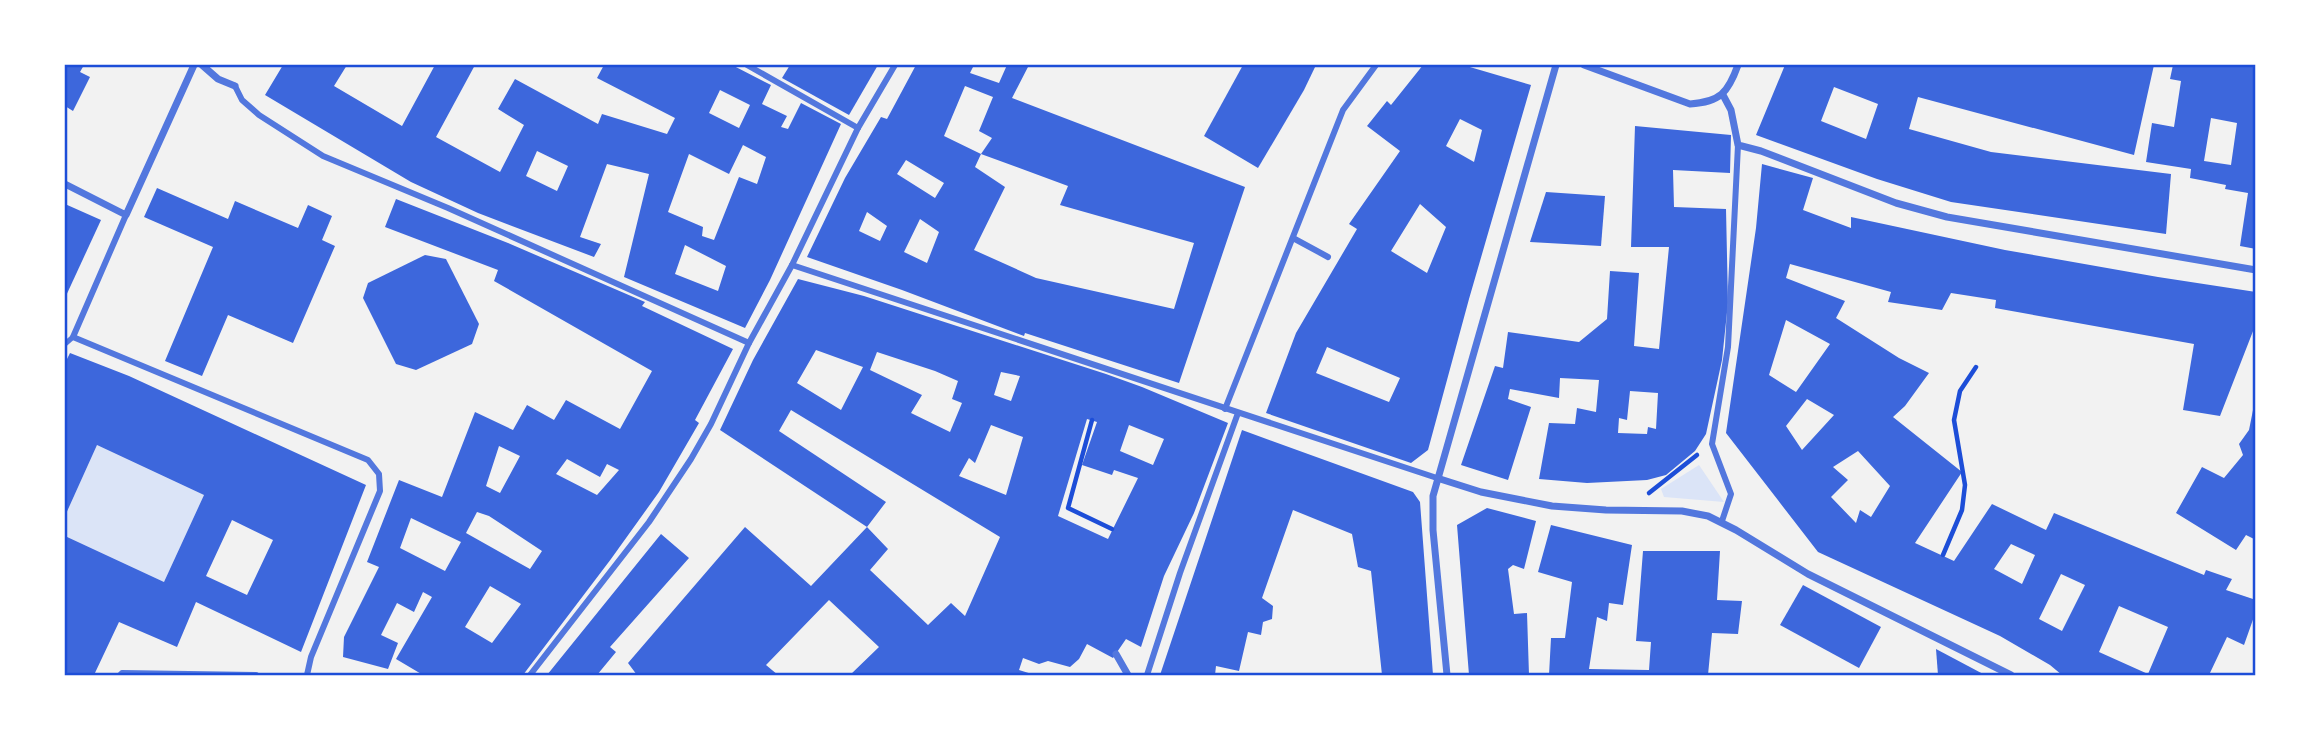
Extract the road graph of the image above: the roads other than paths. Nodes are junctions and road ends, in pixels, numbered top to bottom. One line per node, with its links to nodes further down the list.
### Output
1 (194, 65): 14 (street)
2 (202, 65): 9 (street)
3 (747, 65): 11 (street)
4 (895, 65): 11 (street)
5 (1376, 65): 15 (street)
6 (1556, 65): 24 (street)
7 (1584, 65): 10 (street)
8 (1738, 65): 10 (street)
9 (235, 86): 20 (street)
10 (1723, 95): 12 (street)
11 (858, 128): 17 (street)
12 (1738, 145): 18 (street); 25 (street)
13 (65, 184): 14 (street)
14 (126, 215): 19 (street)
15 (1293, 238): 16 (street); 22 (street)
16 (1328, 257)
17 (792, 265): 20 (street); 22 (street)
18 (2256, 270)
19 (73, 337): 21 (lane); 29 (street)
20 (749, 343): 30 (street)
21 (65, 344)
22 (1226, 408): 23 (street)
23 (1238, 413): 24 (street); 32 (street)
24 (1437, 478): 25 (street); 33 (street)
25 (1722, 522): 34 (street)
26 (1116, 654): 31 (street)
27 (120, 675): 28 (street)
28 (256, 675)
29 (307, 675)
30 (530, 675)
31 (1128, 675)
32 (1147, 675)
33 (1447, 675)
34 (2011, 675)

